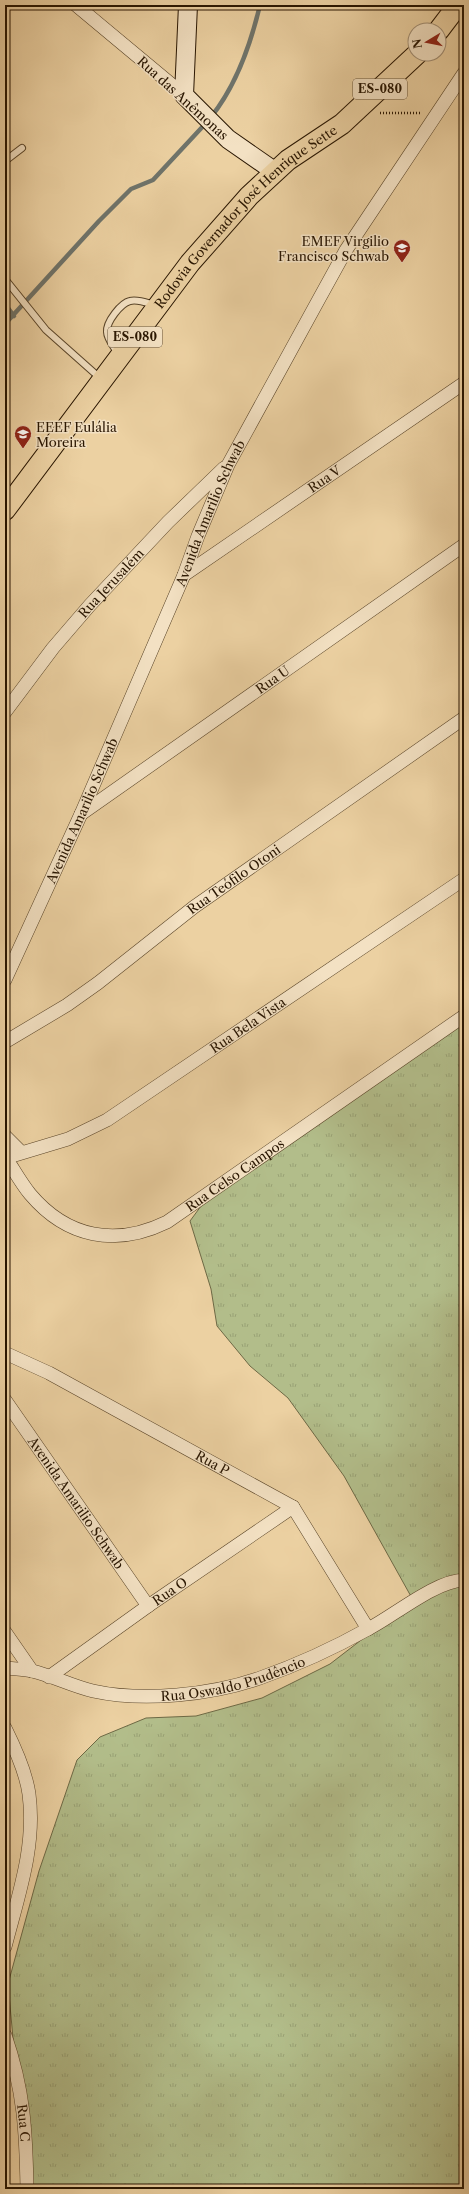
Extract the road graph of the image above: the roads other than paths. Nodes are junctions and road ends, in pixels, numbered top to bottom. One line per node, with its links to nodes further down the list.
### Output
1 (76, 5): 7 (street, Rua das Anêmonas)
2 (188, 5): 7 (street)
3 (458, 5): 4 (main road)
4 (445, 22)
5 (408, 62): 10 (main road, Rodovia Governador José Henrique Sette / ES-080)
6 (464, 73): 16 (street, Avenida Amarilio Schwab)
7 (184, 95): 10 (street, Rua das Anêmonas)
8 (22, 148): 9 (lane)
9 (5, 161)
10 (274, 171): 12 (main road, Rodovia Governador José Henrique Sette / ES-080)
11 (5, 279): 14 (lane)
12 (158, 306): 13 (main road, Rodovia Governador José Henrique Sette / ES-080); 13 (lane)
13 (120, 357): 14 (main road, Rodovia Governador José Henrique Sette / ES-080)
14 (102, 380): 17 (main road, Rodovia Governador José Henrique Sette / ES-080)
15 (464, 383): 19 (street, Rua V)
16 (228, 465): 19 (street, Avenida Amarilio Schwab); 20 (street, Rua Jerusalém)
17 (5, 510)
18 (464, 545): 22 (street, Rua U)
19 (184, 575): 22 (street, Avenida Amarilio Schwab)
20 (5, 712)
21 (463, 720): 26 (street, Rua Teófilo Otoni)
22 (81, 814): 24 (street, Avenida Amarilio Schwab)
23 (464, 879): 28 (street, Rua Bela Vista)
24 (5, 980)
25 (464, 1016): 29 (street, Rua Celso Campos)
26 (5, 1042)
27 (5, 1136): 28 (street)
28 (21, 1152): 29 (street, Rua Bela Vista)
29 (5, 1158)
30 (5, 1353): 32 (street, Rua P)
31 (5, 1400): 34 (street, Avenida Amarilio Schwab)
32 (292, 1507): 34 (street, Rua O); 35 (street, Rua P)
33 (464, 1580): 35 (street, Rua Oswaldo Prudêncio)
34 (148, 1606): 39 (street, Rua O)
35 (368, 1629): 39 (street, Rua Oswaldo Prudêncio)
36 (5, 1632): 38 (street)
37 (5, 1668): 38 (street, Rua Oswaldo Prudêncio)
38 (32, 1671): 39 (street, Rua Oswaldo Prudêncio)
39 (48, 1677)
40 (5, 1728): 41 (street)
41 (5, 1947)
42 (5, 2035): 43 (street, Rua C)
43 (27, 2189)

